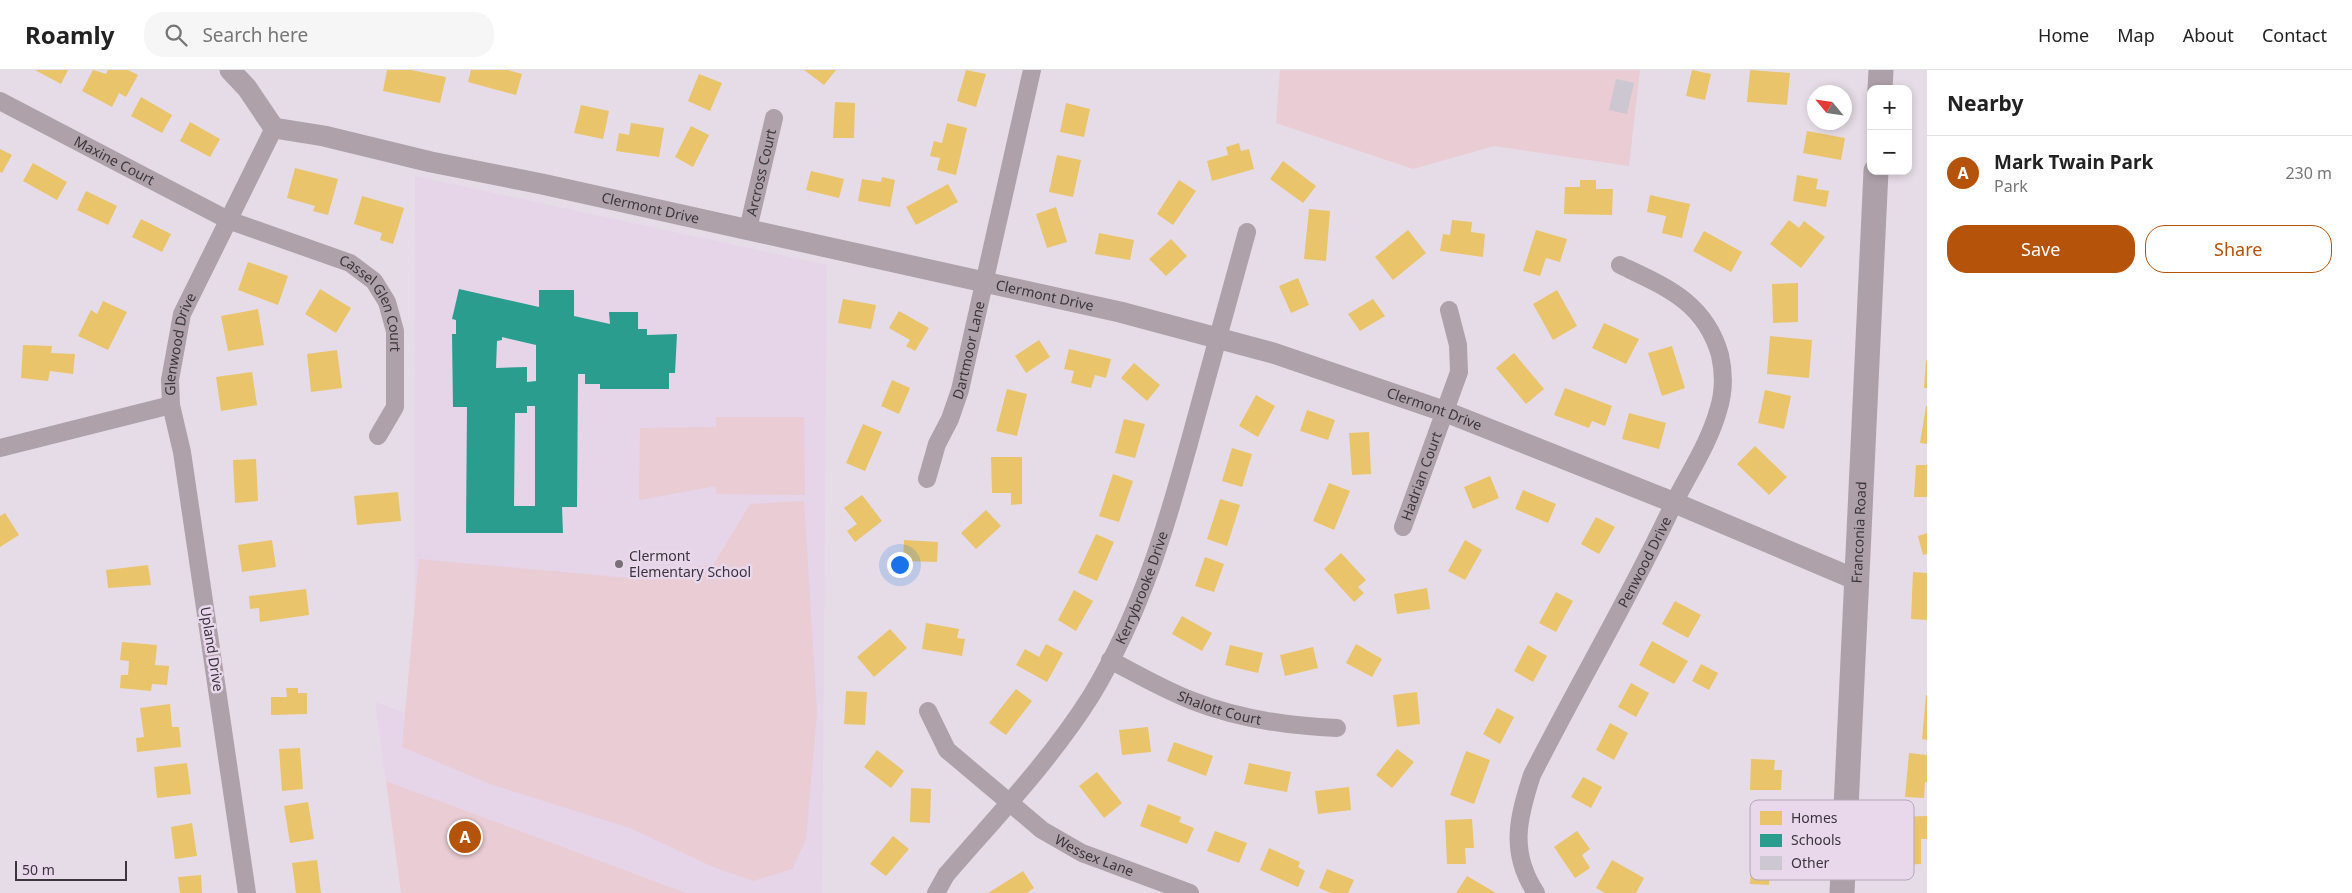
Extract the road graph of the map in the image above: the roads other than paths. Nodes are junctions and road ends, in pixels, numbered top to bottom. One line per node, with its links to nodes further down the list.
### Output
1 (230, 70): 7 (street)
2 (1032, 70): 13 (street, Dartmoor Lane)
3 (1881, 70): 4 (main road)
4 (1880, 85)
5 (0, 101): 9 (street, Maxine Court)
6 (774, 118): 10 (street, Arcross Court)
7 (274, 128): 9 (street, Glenwood Drive); 10 (street, Clermont Drive)
8 (1876, 175): 23 (main road, Franconia Road)
9 (228, 220): 16 (street, Glenwood Drive); 18 (street, Cassel Glen Court)
10 (748, 229): 13 (street, Clermont Drive)
11 (1247, 232): 15 (street, Kerrybrooke Drive)
12 (1620, 265): 21 (street, Penwood Drive)
13 (984, 282): 15 (street, Clermont Drive); 20 (street, Dartmoor Lane)
14 (1449, 310): 17 (street, Hadrian Court)
15 (1218, 338): 17 (street, Clermont Drive); 24 (street, Kerrybrooke Drive)
16 (171, 405): 19 (street, Glenwood Drive); 30 (street, Upland Drive)
17 (1446, 412): 21 (street, Clermont Drive); 22 (street, Hadrian Court)
18 (378, 436)
19 (0, 448)
20 (927, 479)
21 (1675, 503): 23 (street, Clermont Drive); 33 (street, Penwood Drive)
22 (1403, 527)
23 (1857, 580): 27 (main road, Franconia Road)
24 (1110, 660): 26 (street, Shalott Court); 28 (street, Kerrybrooke Drive)
25 (928, 711): 28 (street, Wessex Lane)
26 (1337, 728)
27 (1846, 800)
28 (1008, 803): 31 (street, Kerrybrooke Drive); 32 (street, Wessex Lane)
29 (1843, 880): 34 (main road, Franconia Road)
30 (247, 893)
31 (936, 893)
32 (1190, 893)
33 (1536, 893)
34 (1842, 893)

